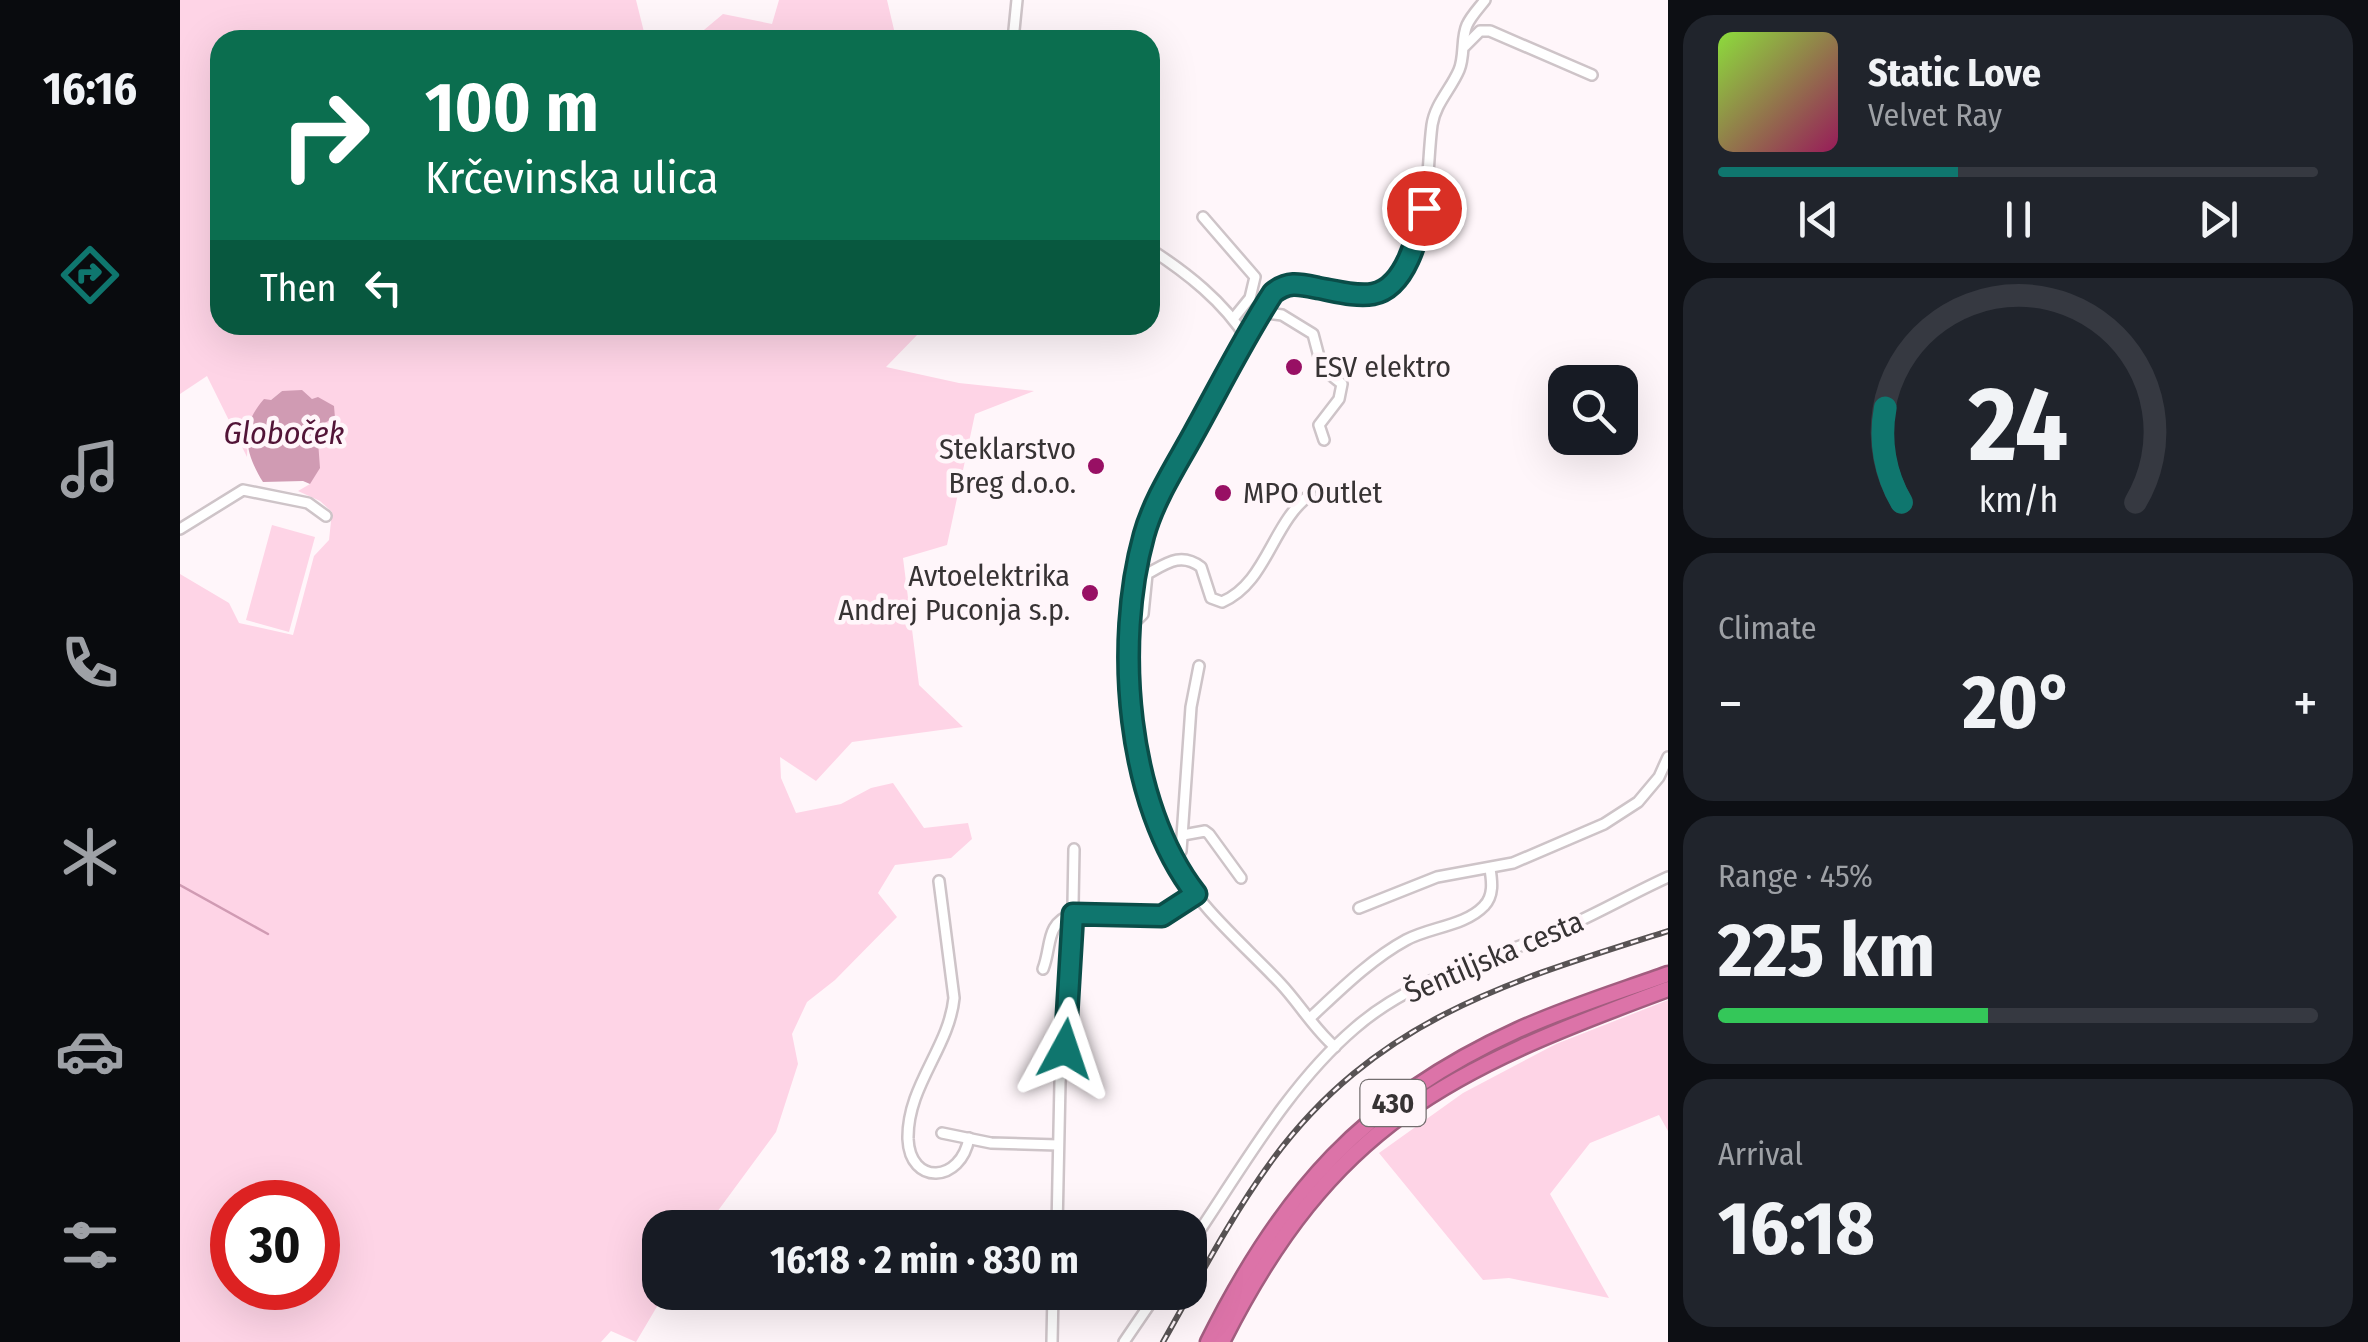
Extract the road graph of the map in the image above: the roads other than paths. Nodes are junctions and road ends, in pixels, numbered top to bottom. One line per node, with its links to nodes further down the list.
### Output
1 (1017, 0): 3 (street)
2 (1485, 0): 4 (street)
3 (1014, 30)
4 (1465, 46): 5 (street); 8 (street)
5 (1592, 75)
6 (1203, 216): 9 (street)
7 (1160, 256): 9 (street)
8 (1260, 312): 9 (street); 10 (street)
9 (1239, 327): 14 (street)
10 (1324, 440)
11 (1311, 494): 14 (street)
12 (326, 516): 13 (street)
13 (180, 529)
14 (1130, 627): 19 (street)
15 (1199, 666): 17 (street)
16 (1668, 757): 20 (street)
17 (1182, 835): 19 (street); 21 (street)
18 (1074, 850): 26 (street)
19 (1173, 862): 24 (street)
20 (1490, 869): 25 (street); 30 (street)
21 (1241, 878)
22 (1668, 878): 31 (street, Šentiljska cesta)
23 (939, 881): 33 (street)
24 (1196, 894): 26 (street); 30 (street)
25 (1359, 908)
26 (1073, 914): 27 (street); 34 (street)
27 (1043, 968)
28 (1668, 974): 41 (highway, 430)
29 (1668, 989): 42 (highway, 430)
30 (1310, 1018): 31 (street)
31 (1334, 1047): 36 (street, Šentiljska cesta)
32 (942, 1133): 33 (street)
33 (969, 1138): 34 (street)
34 (1058, 1145): 35 (street)
35 (1057, 1210)
36 (1207, 1221)
37 (1052, 1310): 39 (street)
38 (1146, 1310): 40 (street)
39 (1052, 1342)
40 (1124, 1342)
41 (1208, 1342)
42 (1222, 1342)

